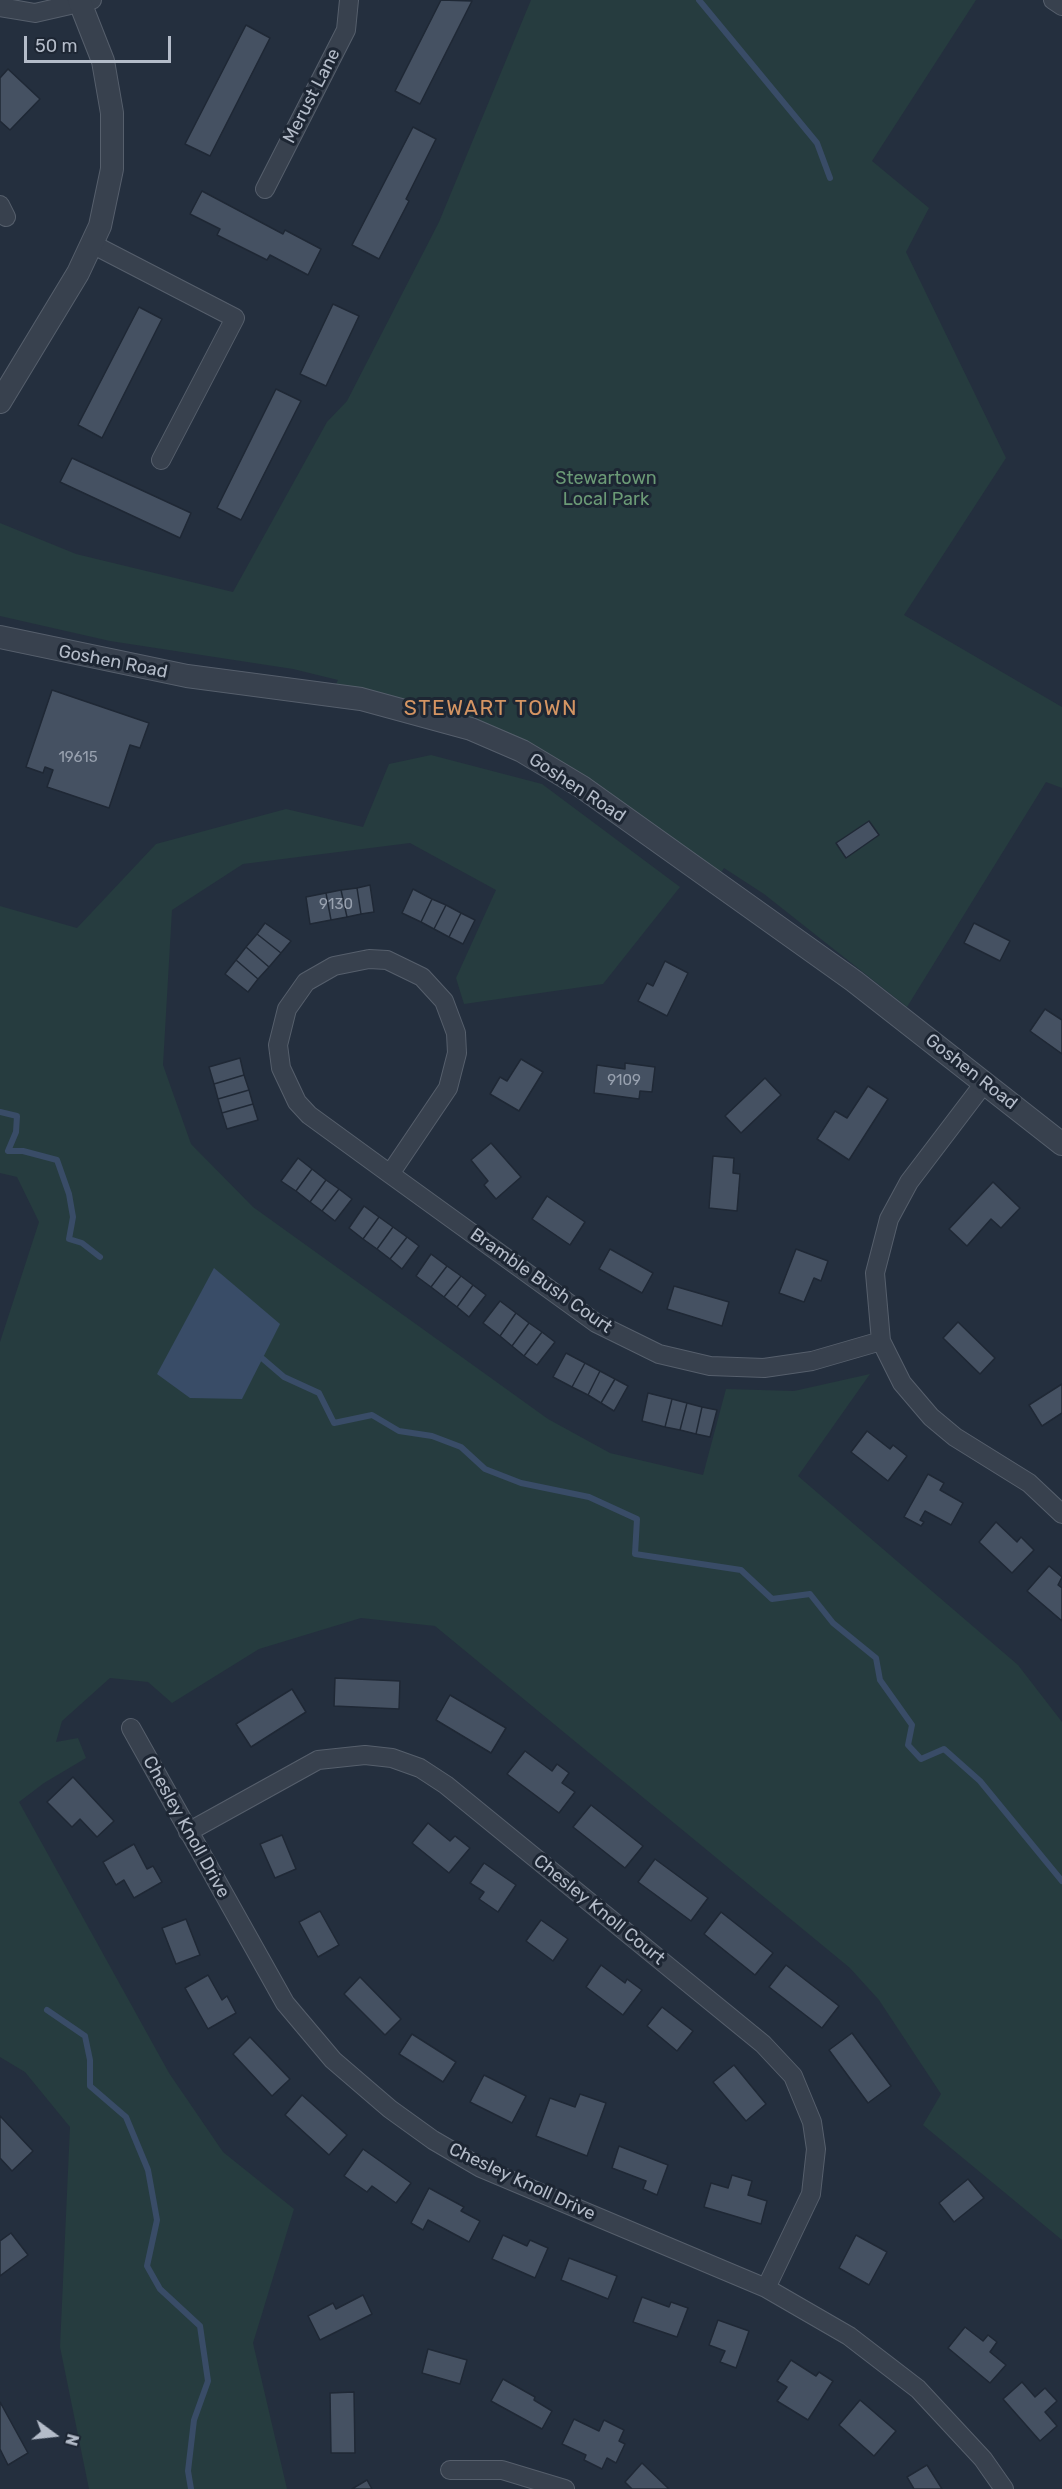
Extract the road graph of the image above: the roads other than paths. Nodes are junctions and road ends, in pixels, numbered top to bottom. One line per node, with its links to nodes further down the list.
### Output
1 (349, 0): 6 (street, Merust Lane)
2 (1053, 0): 4 (street)
3 (84, 1): 5 (street); 7 (street)
4 (1062, 6)
5 (0, 7)
6 (265, 189)
7 (92, 244): 8 (street); 9 (street)
8 (0, 402)
9 (161, 460)
10 (0, 638): 11 (street, Goshen Road)
11 (985, 1082): 12 (street, Goshen Road); 14 (street)
12 (1062, 1143)
13 (390, 1174): 13 (street, Bramble Bush Court); 14 (street, Bramble Bush Court)
14 (880, 1341): 15 (street)
15 (1062, 1514)
16 (131, 1728): 17 (street, Chesley Knoll Drive)
17 (188, 1832): 18 (street, Chesley Knoll Drive); 18 (street, Chesley Knoll Court)
18 (766, 2288): 21 (street, Chesley Knoll Drive)
19 (450, 2470): 20 (street)
20 (565, 2489)
21 (1004, 2489)

